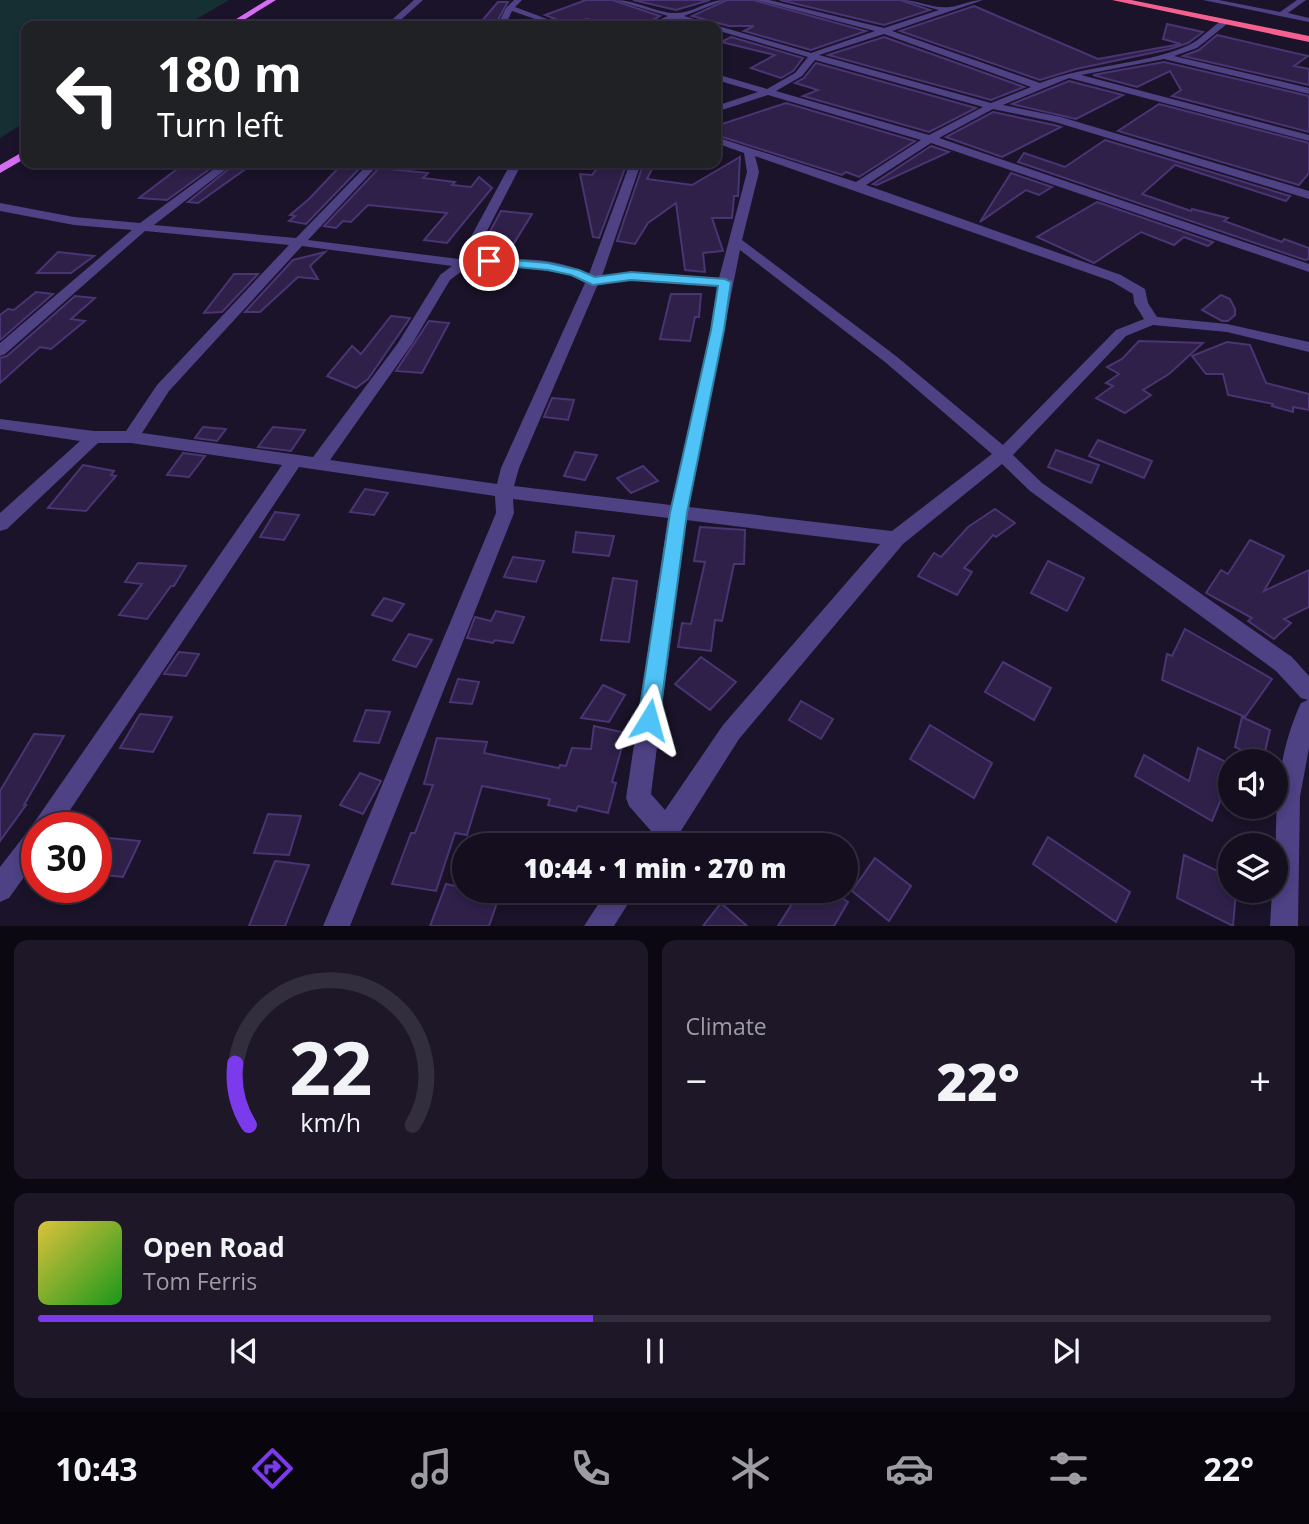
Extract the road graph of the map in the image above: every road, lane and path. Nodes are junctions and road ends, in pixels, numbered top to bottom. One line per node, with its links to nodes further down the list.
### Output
1 (272, 0): 17 (main road)
2 (419, 0): 18 (street)
3 (518, 0): 12 (street)
4 (619, 0): 15 (street)
5 (721, 0): 15 (street)
6 (760, 0): 25 (street)
7 (906, 0): 13 (street)
8 (979, 0): 13 (street)
9 (1117, 0): 23 (highway)
10 (1207, 0): 14 (street)
11 (1302, 0): 14 (street)
12 (510, 8): 19 (street); 20 (street)
13 (949, 11): 25 (street)
14 (1282, 14): 16 (street)
15 (677, 17): 21 (street); 22 (street)
16 (1309, 20)
17 (237, 21)
18 (395, 21)
19 (504, 21)
20 (548, 21)
21 (664, 21)
22 (692, 21)
23 (1224, 22): 26 (highway); 28 (street)
24 (721, 29): 27 (street)
25 (884, 31): 27 (street); 31 (street)
26 (1309, 39)
27 (814, 54): 33 (street); 34 (street)
28 (1164, 56): 29 (street); 32 (street)
29 (1069, 75): 31 (street); 36 (street)
30 (721, 79): 33 (street)
31 (1038, 86): 34 (street)
32 (1309, 91)
33 (768, 94): 35 (street); 37 (street)
34 (992, 106): 37 (street); 47 (street)
35 (721, 108)
36 (1309, 138)
37 (930, 139): 46 (street); 53 (street)
38 (721, 142): 39 (street)
39 (749, 152): 46 (street); 50 (street)
40 (21, 156): 45 (main road)
41 (222, 168): 49 (street)
42 (370, 168): 51 (street)
43 (514, 168): 52 (street)
44 (634, 168): 54 (street)
45 (0, 170)
46 (857, 186): 56 (street)
47 (1309, 195)
48 (0, 207): 49 (street)
49 (144, 226): 51 (street); 58 (street)
50 (736, 241): 55 (street); 62 (street)
51 (298, 242): 52 (street); 61 (street)
52 (463, 264): 54 (street); 64 (street)
53 (1309, 268)
54 (593, 281): 55 (street); 65 (street)
55 (725, 282): 66 (street)
56 (1152, 321): 57 (street); 62 (street)
57 (1309, 347)
58 (0, 351)
59 (0, 424): 60 (street)
60 (94, 436): 61 (street); 67 (street)
61 (131, 438): 63 (street)
62 (1004, 454): 68 (street); 69 (street)
63 (293, 462): 64 (street); 71 (street)
64 (317, 465): 65 (street)
65 (505, 491): 66 (street); 77 (street)
66 (678, 513): 68 (street); 72 (street)
67 (0, 524)
68 (896, 540): 73 (street)
69 (1309, 691)
70 (1309, 710): 79 (street)
71 (54, 812)
72 (659, 833)
73 (665, 833)
74 (21, 859): 75 (street)
75 (0, 889)
76 (614, 903): 78 (street)
77 (337, 926)
78 (597, 926)
79 (1284, 926)

